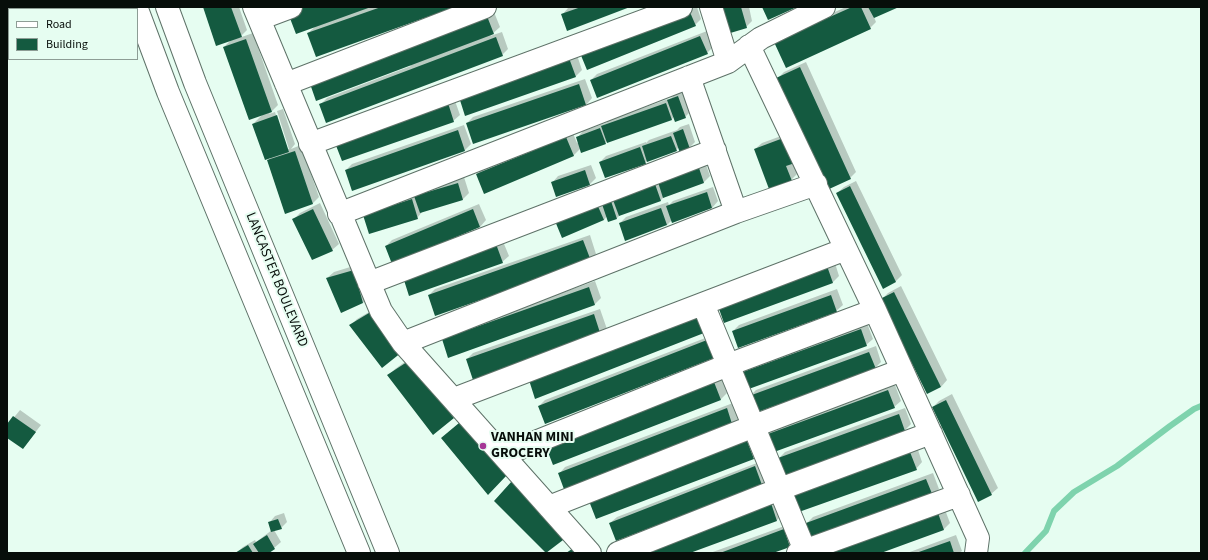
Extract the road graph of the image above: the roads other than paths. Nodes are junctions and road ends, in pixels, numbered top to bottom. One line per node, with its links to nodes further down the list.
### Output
1 (166, 7): 34 (street, LANCASTER BOULEVARD)
2 (290, 7): 8 (street)
3 (485, 7): 12 (street)
4 (681, 7): 13 (street)
5 (711, 7): 10 (street)
6 (824, 7): 9 (street)
7 (138, 11): 33 (street, LANCASTER BOULEVARD)
8 (256, 13): 12 (street)
9 (749, 46): 10 (street); 15 (street)
10 (728, 62): 11 (street)
11 (689, 77): 14 (street); 17 (street)
12 (286, 84): 13 (street)
13 (310, 144): 17 (street)
14 (715, 150): 16 (street); 19 (street)
15 (816, 184): 16 (street); 18 (street)
16 (736, 212): 22 (street)
17 (339, 214): 19 (street)
18 (846, 249): 20 (street); 21 (street)
19 (369, 283): 22 (street)
20 (703, 304): 23 (street); 25 (street)
21 (875, 310): 23 (street); 24 (street)
22 (403, 343): 25 (street)
23 (728, 365): 26 (street); 28 (street)
24 (902, 370): 26 (street); 27 (street)
25 (454, 399): 28 (street)
26 (754, 426): 29 (street); 31 (street)
27 (931, 433): 29 (street); 30 (street)
28 (503, 455): 31 (street)
29 (780, 490): 32 (street); 36 (street)
30 (959, 495): 32 (street); 37 (street)
31 (549, 507): 35 (street)
32 (803, 552)
33 (359, 553)
34 (388, 553)
35 (590, 553)
36 (618, 553)
37 (976, 553)

